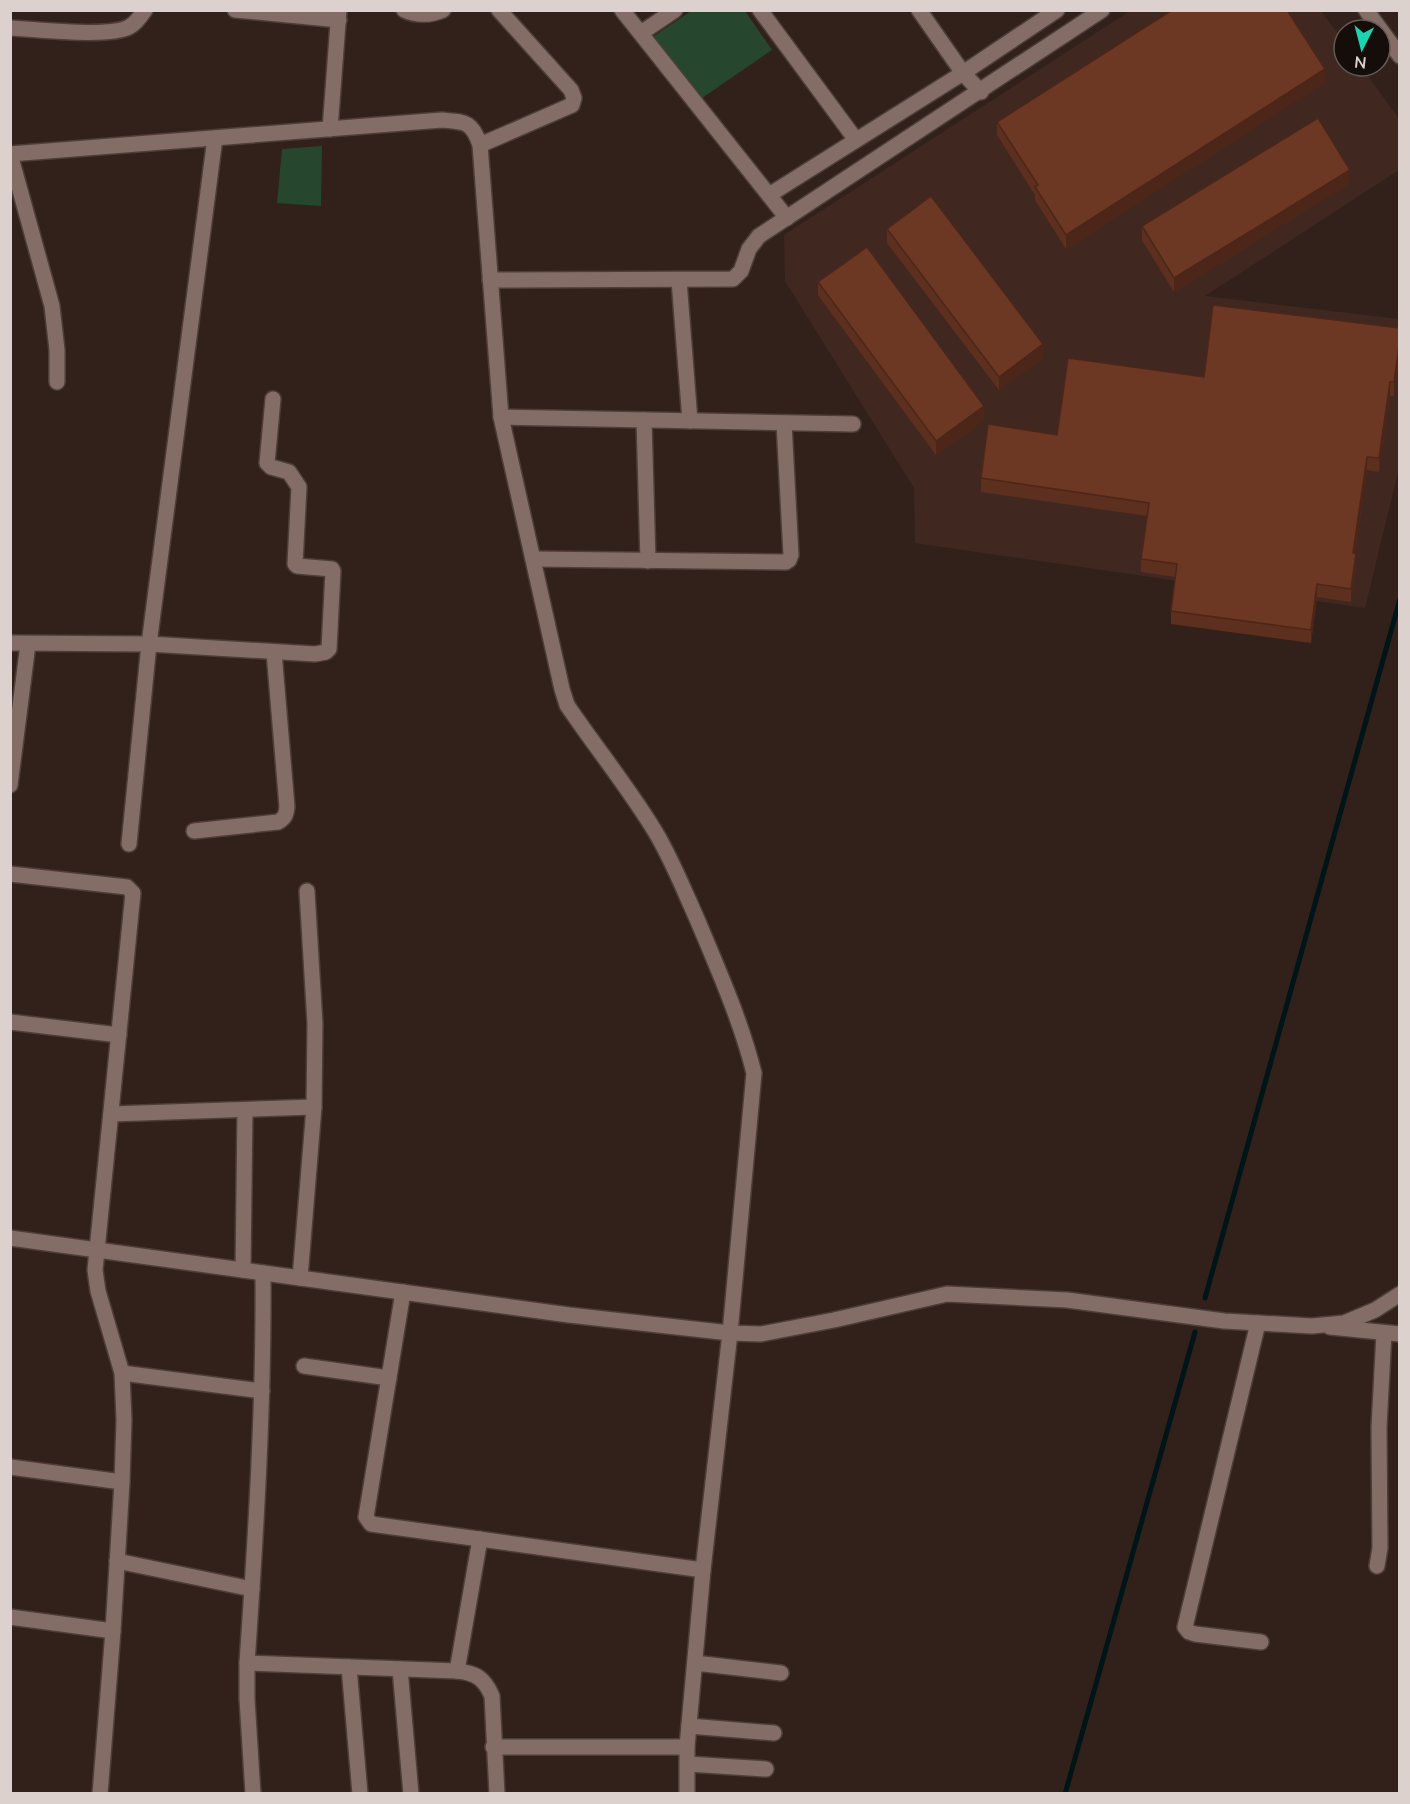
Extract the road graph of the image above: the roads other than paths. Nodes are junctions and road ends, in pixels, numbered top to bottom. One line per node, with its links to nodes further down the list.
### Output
1 (145, 10): 15 (street)
2 (235, 10): 13 (street)
3 (404, 10): 4 (street)
4 (443, 10)
5 (499, 10): 23 (street)
6 (622, 10): 16 (street)
7 (675, 10): 16 (street)
8 (760, 10): 22 (street)
9 (918, 10): 18 (street)
10 (1057, 10): 18 (street)
11 (1102, 10): 19 (street)
12 (1366, 10): 17 (street)
13 (257, 11): 14 (street)
14 (339, 15): 20 (street)
15 (10, 28)
16 (640, 33): 25 (street)
17 (1400, 56)
18 (963, 73): 19 (street); 22 (street)
19 (981, 92): 26 (street)
20 (330, 129): 21 (street); 23 (street)
21 (215, 138): 24 (street); 40 (street)
22 (856, 140): 25 (street)
23 (480, 145): 27 (street)
24 (10, 154): 29 (street)
25 (769, 195): 26 (street)
26 (787, 218): 28 (street)
27 (490, 280): 28 (street); 31 (street)
28 (679, 280): 33 (street)
29 (57, 382)
30 (273, 399): 41 (street)
31 (501, 417): 32 (street); 36 (street)
32 (644, 420): 33 (street); 37 (street)
33 (690, 421): 34 (street)
34 (784, 423): 35 (street); 37 (street)
35 (853, 424)
36 (533, 559): 37 (street); 63 (street)
37 (648, 561)
38 (10, 643): 39 (street)
39 (28, 644): 40 (street); 42 (street)
40 (149, 644): 41 (street); 45 (street)
41 (274, 652): 44 (street)
42 (17, 683): 43 (street)
43 (10, 785)
44 (194, 831)
45 (129, 844)
46 (10, 874): 49 (street)
47 (307, 891): 50 (street)
48 (10, 1022): 49 (street)
49 (119, 1035): 52 (street)
50 (314, 1107): 51 (street); 57 (street)
51 (245, 1110): 52 (street); 55 (street)
52 (111, 1114): 54 (street)
53 (10, 1238): 54 (street)
54 (96, 1251): 55 (street); 65 (street)
55 (243, 1270): 56 (street)
56 (262, 1273): 57 (street); 67 (street)
57 (300, 1278): 58 (street)
58 (403, 1292): 63 (street); 66 (street)
59 (1400, 1294): 61 (street)
60 (1258, 1323): 61 (street); 63 (street); 77 (street)
61 (1312, 1326): 62 (street)
62 (1392, 1333): 72 (street)
63 (730, 1334): 73 (street)
64 (304, 1366): 66 (street)
65 (122, 1373): 67 (street); 69 (street)
66 (389, 1378): 70 (street)
67 (262, 1391): 74 (street)
68 (10, 1467): 69 (street)
69 (122, 1482): 71 (street)
70 (480, 1539): 73 (street); 82 (street)
71 (117, 1561): 74 (street); 76 (street)
72 (1377, 1566)
73 (702, 1570): 79 (street)
74 (252, 1589): 78 (street)
75 (10, 1617): 76 (street)
76 (113, 1631): 90 (street)
77 (1261, 1642)
78 (247, 1663): 80 (street); 91 (street)
79 (695, 1663): 83 (street); 84 (street)
80 (349, 1667): 81 (street); 92 (street)
81 (400, 1669): 82 (street); 93 (street)
82 (457, 1671): 87 (street)
83 (781, 1673)
84 (689, 1726): 85 (street); 86 (street)
85 (774, 1733)
86 (687, 1747): 87 (street); 88 (street)
87 (494, 1748): 94 (street)
88 (688, 1764): 89 (street); 95 (street)
89 (766, 1769)
90 (100, 1794)
91 (253, 1794)
92 (360, 1794)
93 (411, 1794)
94 (497, 1794)
95 (687, 1794)

